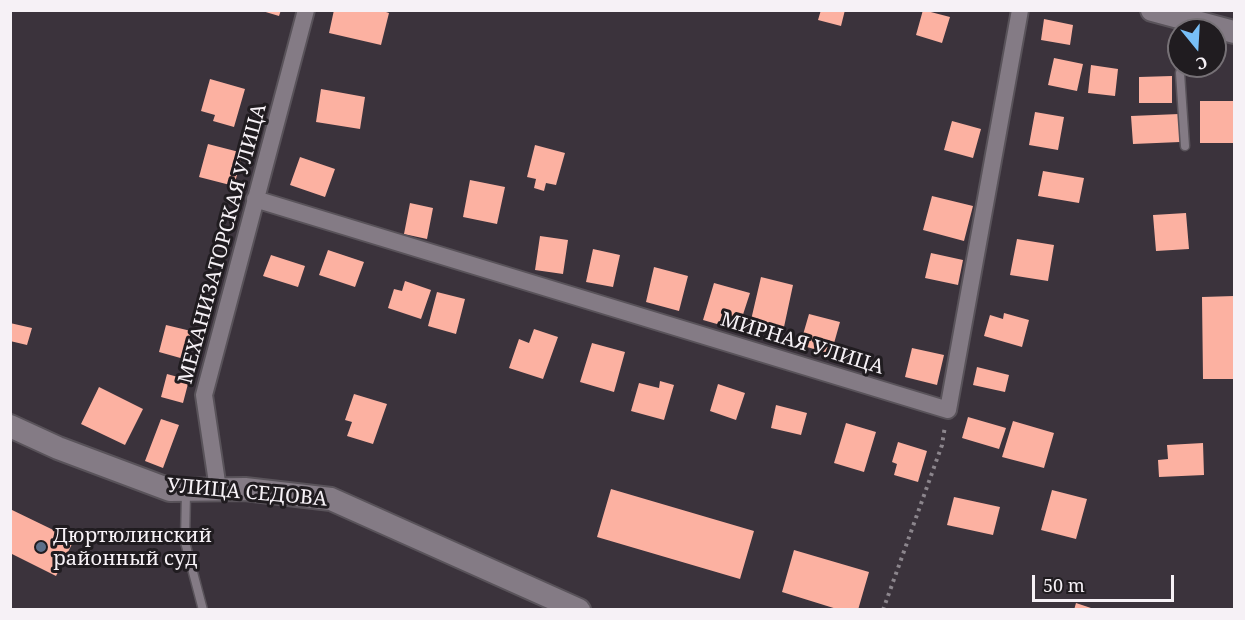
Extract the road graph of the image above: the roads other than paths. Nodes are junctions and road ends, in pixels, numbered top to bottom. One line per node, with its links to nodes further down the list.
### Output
1 (306, 10): 7 (street, МЕХАНИЗАТОРСКАЯ УЛИЦА)
2 (1020, 10): 7 (street, МИРНАЯ УЛИЦА)
3 (1152, 10): 4 (street)
4 (1172, 18)
5 (1180, 78): 6 (lane)
6 (1185, 146)
7 (255, 199): 10 (street, МЕХАНИЗАТОРСКАЯ УЛИЦА)
8 (10, 426): 9 (street, УЛИЦА СЕДОВА)
9 (186, 489): 10 (street, УЛИЦА СЕДОВА); 11 (lane)
10 (218, 489): 12 (street, УЛИЦА СЕДОВА)
11 (203, 609)
12 (579, 609)

